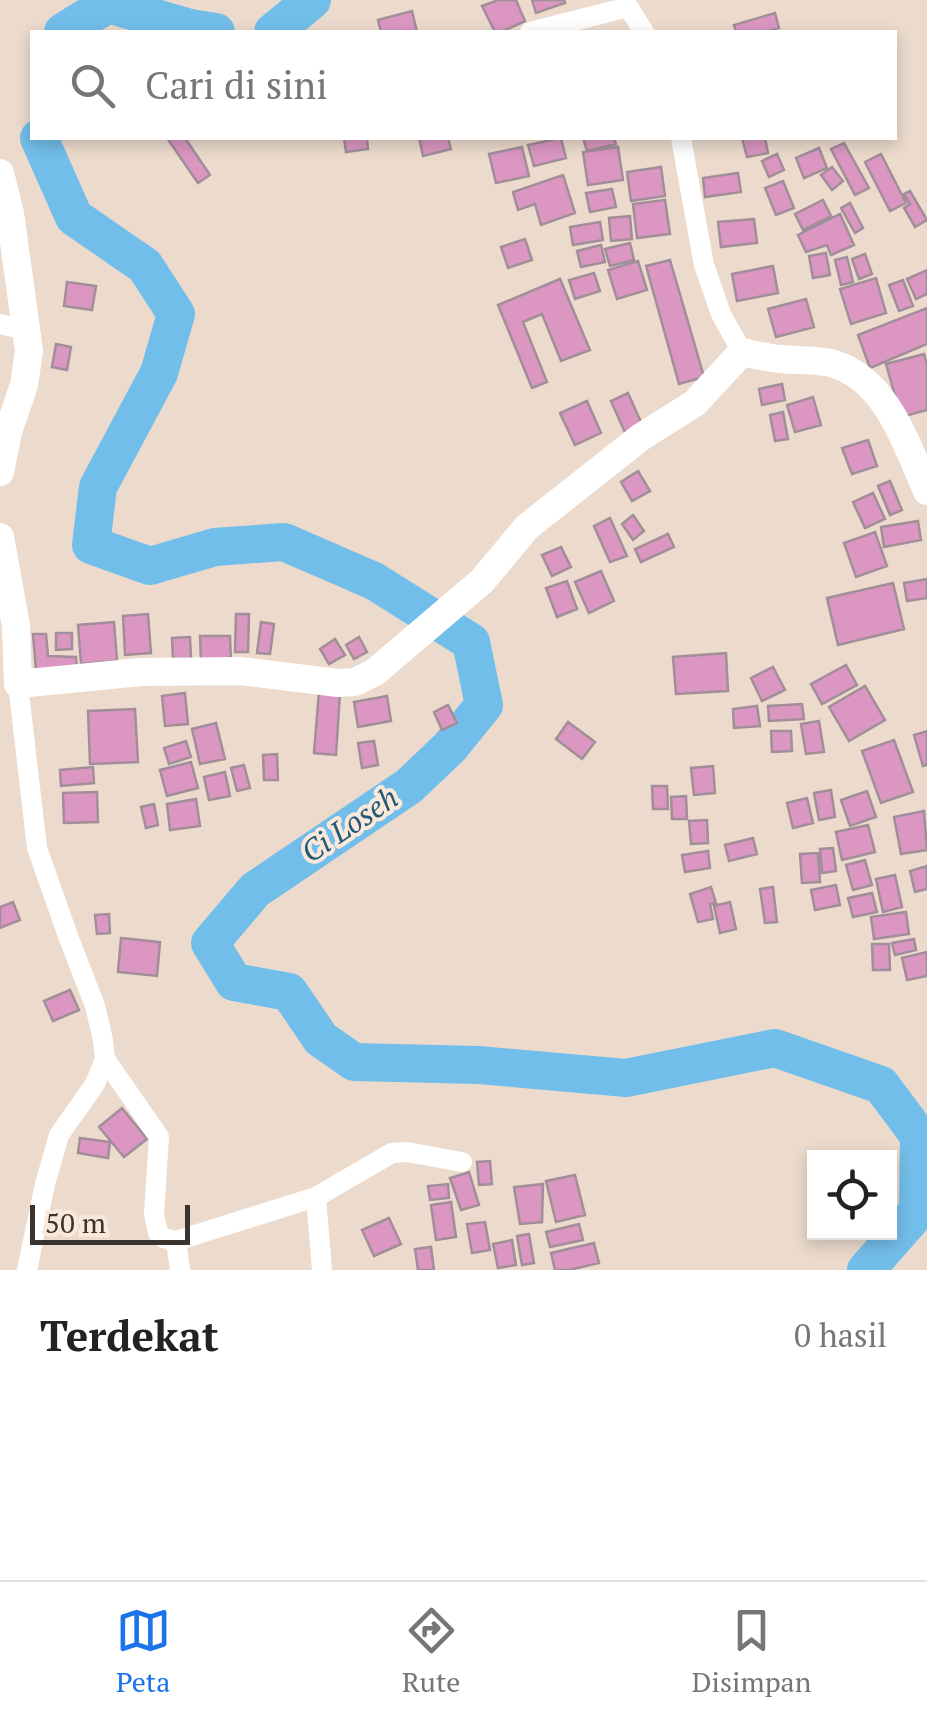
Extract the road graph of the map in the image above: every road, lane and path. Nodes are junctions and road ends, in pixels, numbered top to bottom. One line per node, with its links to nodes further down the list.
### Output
1 (626, 3): 2 (street); 3 (street)
2 (537, 30)
3 (643, 30)
4 (681, 140): 7 (street)
5 (0, 173): 6 (street)
6 (13, 327): 8 (street)
7 (742, 352): 9 (street); 11 (street)
8 (0, 472)
9 (927, 491)
10 (0, 537): 11 (street)
11 (18, 684): 12 (street)
12 (105, 1059): 15 (street); 16 (street)
13 (462, 1162): 14 (street)
14 (316, 1197): 15 (street); 18 (street)
15 (176, 1241): 17 (street)
16 (26, 1270)
17 (180, 1270)
18 (322, 1270)

